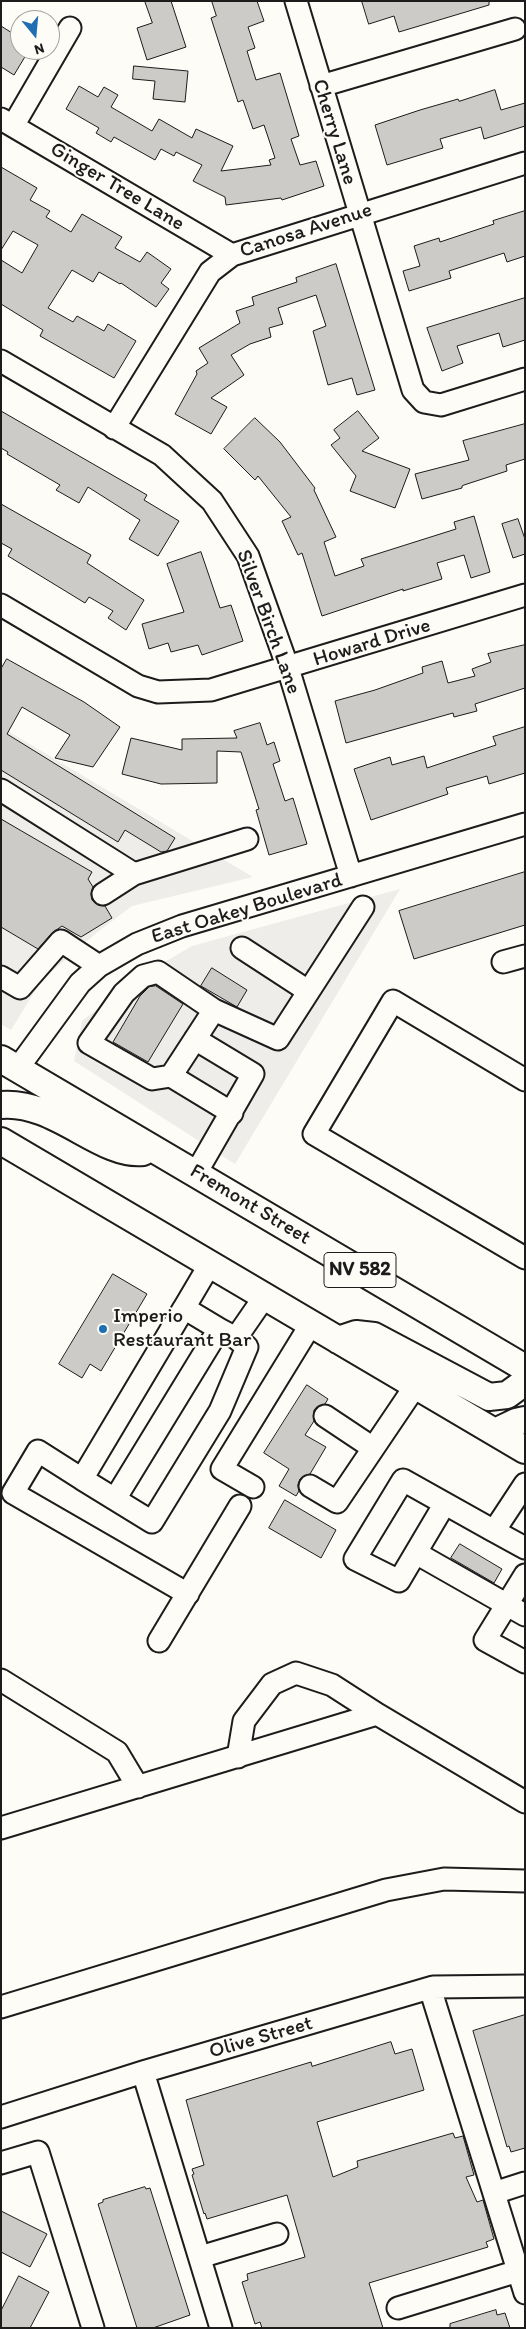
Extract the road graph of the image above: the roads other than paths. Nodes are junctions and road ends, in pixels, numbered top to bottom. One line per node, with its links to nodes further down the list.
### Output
1 (296, 1): 4 (street, Cherry Lane)
2 (70, 28): 5 (street)
3 (515, 29): 4 (street)
4 (321, 86): 7 (street, Cherry Lane)
5 (7, 122): 8 (street, Ginger Tree Lane)
6 (525, 163): 7 (street, Canosa Avenue)
7 (359, 214): 8 (street, Canosa Avenue); 10 (street, Cherry Lane)
8 (232, 255): 11 (street, Canosa Avenue)
9 (1, 361): 11 (street, Silver Birch Lane)
10 (525, 379)
11 (114, 428): 14 (street, Silver Birch Lane)
12 (525, 595): 14 (street, Howard Drive)
13 (1, 605): 14 (street, Howard Drive)
14 (288, 668): 19 (street, Silver Birch Lane)
15 (1, 790): 18 (street)
16 (525, 824): 19 (street, East Oakey Boulevard)
17 (247, 839): 18 (street)
18 (134, 874): 20 (street)
19 (351, 876): 25 (street, East Oakey Boulevard)
20 (103, 894)
21 (363, 907): 27 (street)
22 (242, 948): 27 (street)
23 (525, 956): 24 (street)
24 (503, 962)
25 (99, 966): 26 (street); 30 (street, East Oakey Boulevard)
26 (1, 976)
27 (308, 991): 28 (street)
28 (214, 1010): 29 (street); 31 (street)
29 (195, 1039): 31 (street); 34 (street)
30 (7, 1069): 36 (main road, Fremont Street / NV 582)
31 (171, 1076): 34 (street)
32 (525, 1080): 38 (street)
33 (1, 1105): 36 (main road)
34 (232, 1113): 37 (street)
35 (1, 1141): 39 (main road)
36 (156, 1150): 37 (main road, Fremont Street / NV 582)
37 (196, 1173): 45 (main road, Fremont Street / NV 582)
38 (525, 1258)
39 (210, 1264): 40 (main road); 41 (street)
40 (264, 1296): 42 (main road); 43 (street)
41 (184, 1308): 43 (street); 53 (street)
42 (311, 1324): 44 (main road); 56 (street)
43 (228, 1334): 57 (street); 57 (street)
44 (338, 1340): 46 (main road); 47 (main road)
45 (525, 1368)
46 (525, 1382)
47 (416, 1385): 50 (main road); 51 (street)
48 (325, 1416): 51 (street)
49 (525, 1420): 50 (main road)
50 (495, 1432): 52 (main road)
51 (373, 1448): 55 (street)
52 (525, 1450)
53 (82, 1478): 57 (street); 64 (street)
54 (525, 1484): 60 (street)
55 (310, 1486)
56 (253, 1487)
57 (115, 1499)
58 (444, 1505): 60 (street); 62 (street); 62 (street)
59 (240, 1506): 64 (street)
60 (494, 1531): 61 (street)
61 (525, 1548)
62 (416, 1552): 65 (street)
63 (525, 1575): 65 (street)
64 (188, 1594): 67 (street)
65 (506, 1605): 66 (street); 68 (street)
66 (525, 1615)
67 (159, 1641)
68 (525, 1662)
69 (1, 1680): 72 (street)
70 (377, 1714): 71 (street); 71 (street); 73 (street)
71 (238, 1756): 72 (street)
72 (138, 1787): 74 (street)
73 (525, 1802)
74 (1, 1828)
75 (525, 1881): 78 (street)
76 (525, 1986): 77 (street, Olive Street)
77 (430, 1988): 79 (street, Olive Street); 83 (street)
78 (1, 2007)
79 (143, 2072): 80 (street, Olive Street); 85 (street)
80 (1, 2117)
81 (1, 2163): 89 (street)
82 (525, 2183): 83 (street)
83 (494, 2193): 86 (street)
84 (276, 2234): 85 (street)
85 (200, 2258): 90 (street)
86 (518, 2271): 87 (street); 88 (street)
87 (525, 2293)
88 (398, 2308)
89 (93, 2328)
90 (221, 2328)

